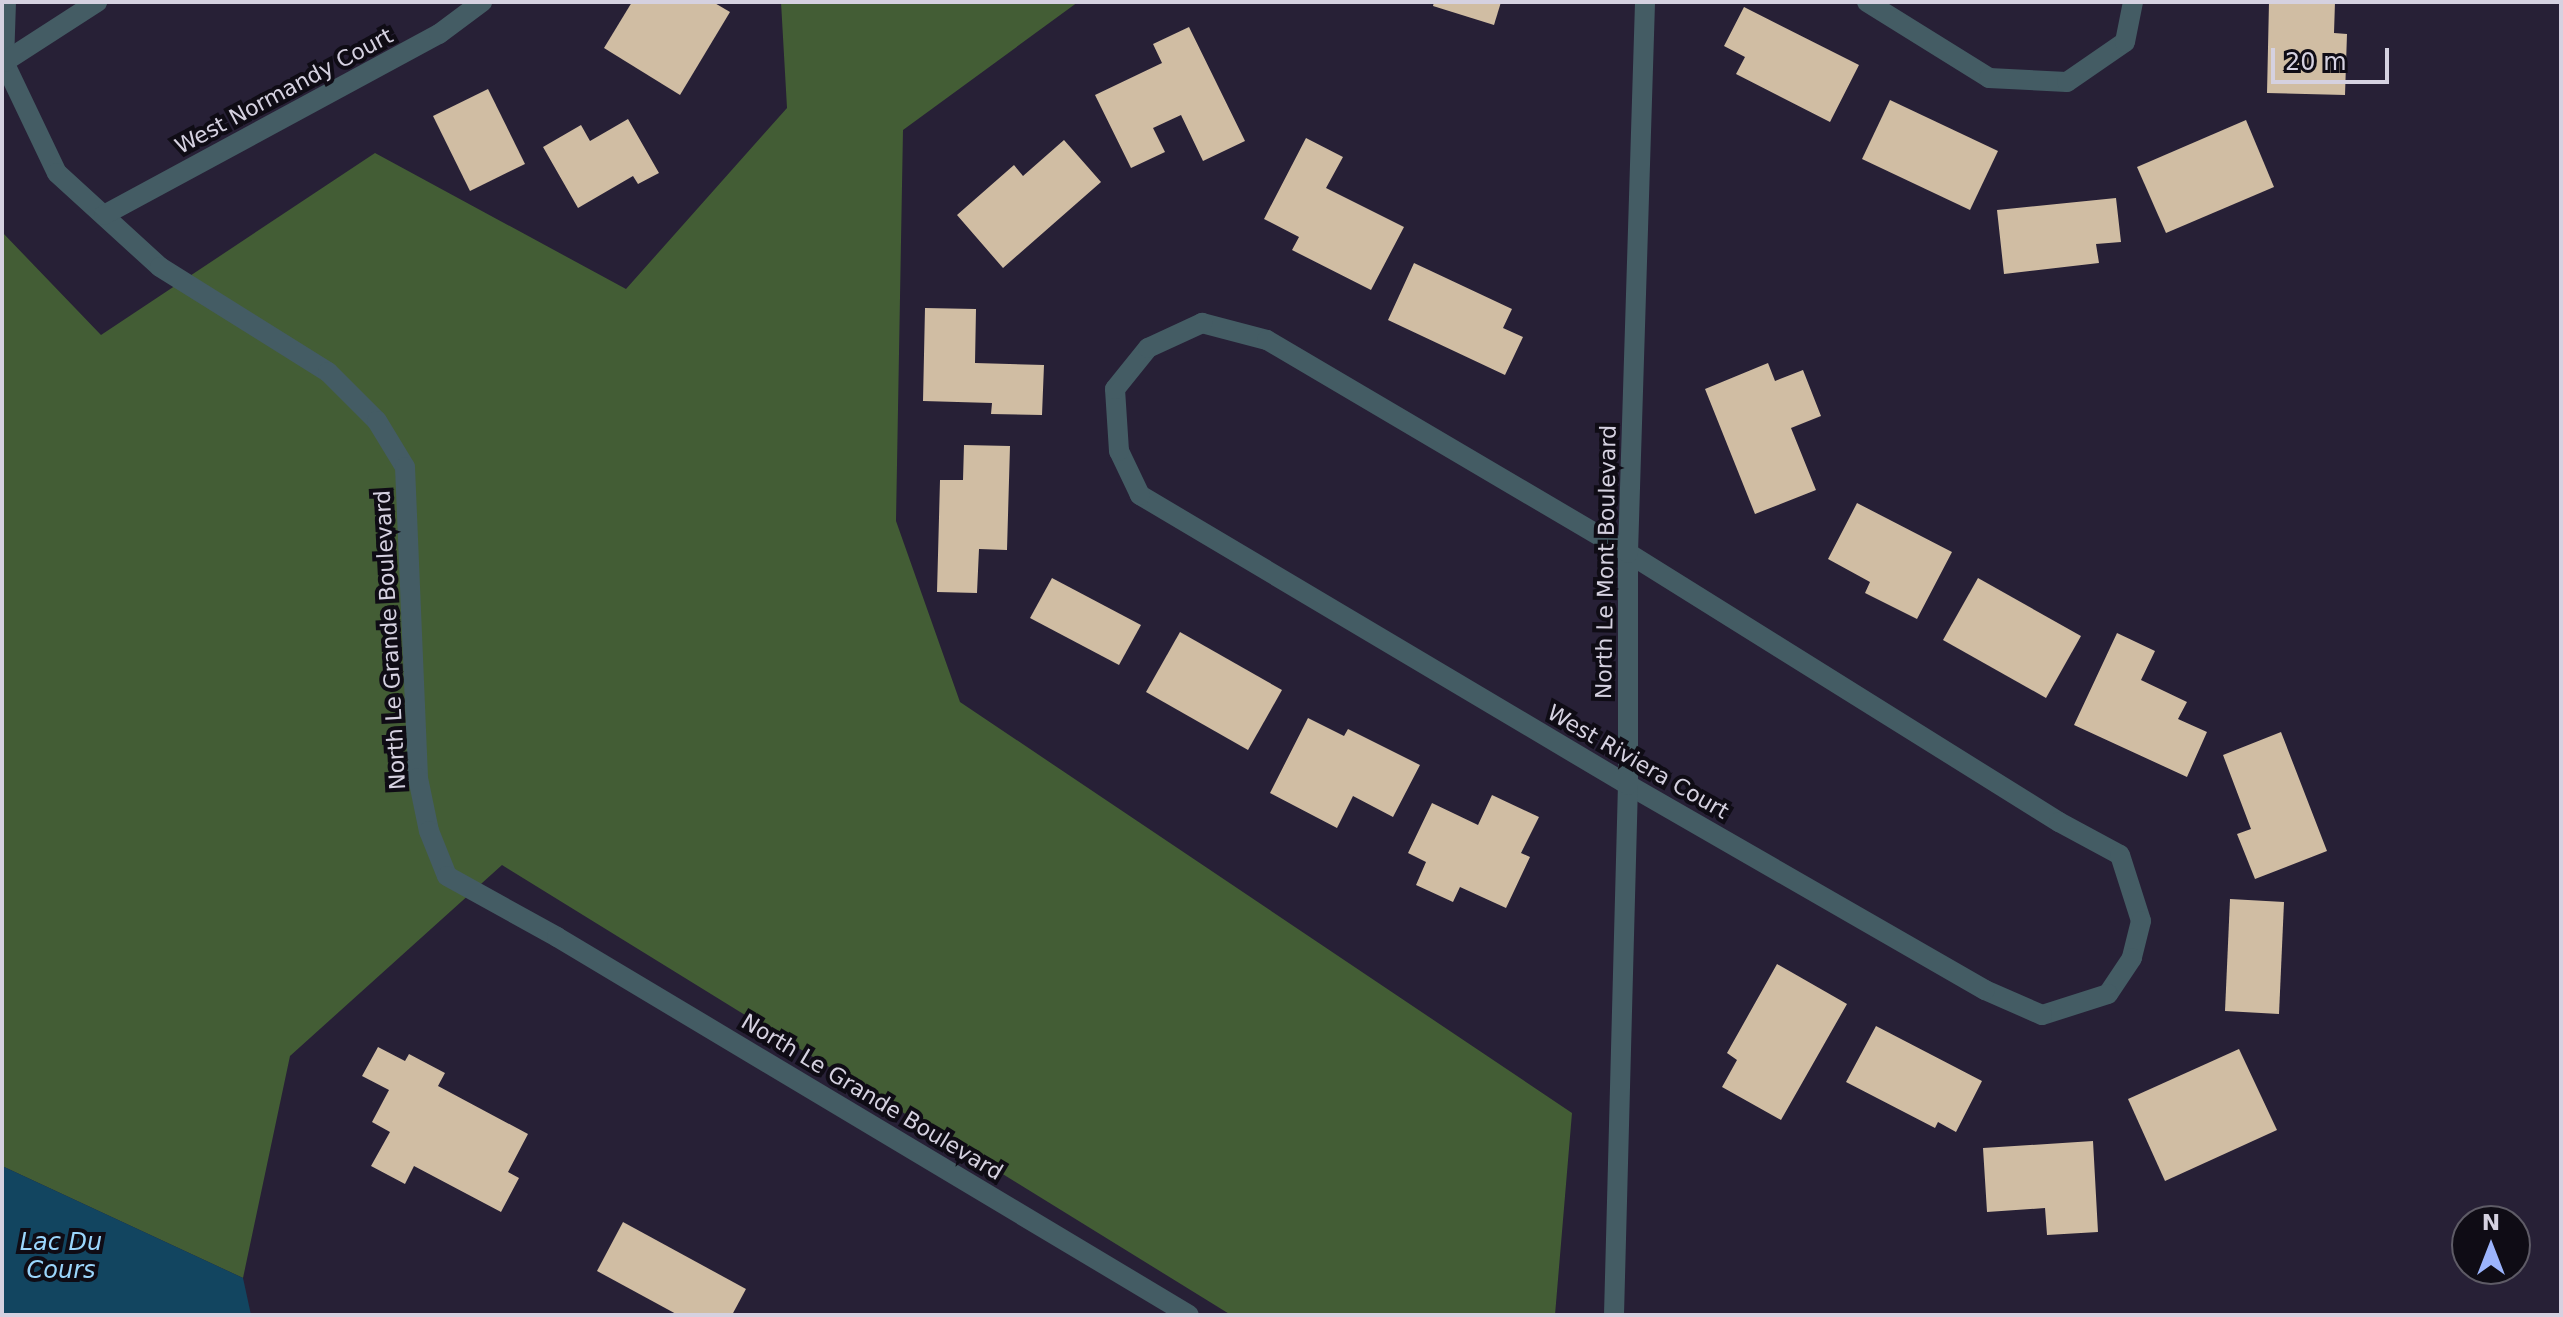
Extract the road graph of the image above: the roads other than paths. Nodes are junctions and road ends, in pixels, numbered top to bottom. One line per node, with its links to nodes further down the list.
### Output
1 (6, 2): 7 (street, North Le Grande Boulevard)
2 (97, 2): 7 (street)
3 (482, 2): 8 (street, West Normandy Court)
4 (1645, 2): 9 (street, North Le Mont Boulevard)
5 (1867, 2): 6 (street)
6 (2133, 2)
7 (4, 62): 8 (street, North Le Grande Boulevard)
8 (104, 215): 11 (street, North Le Grande Boulevard)
9 (1628, 553): 10 (street, North Le Mont Boulevard); 10 (street, West Riviera Court); 10 (street, West Riviera Court)
10 (1628, 785): 12 (street, North Le Mont Boulevard)
11 (1189, 1315)
12 (1614, 1315)

